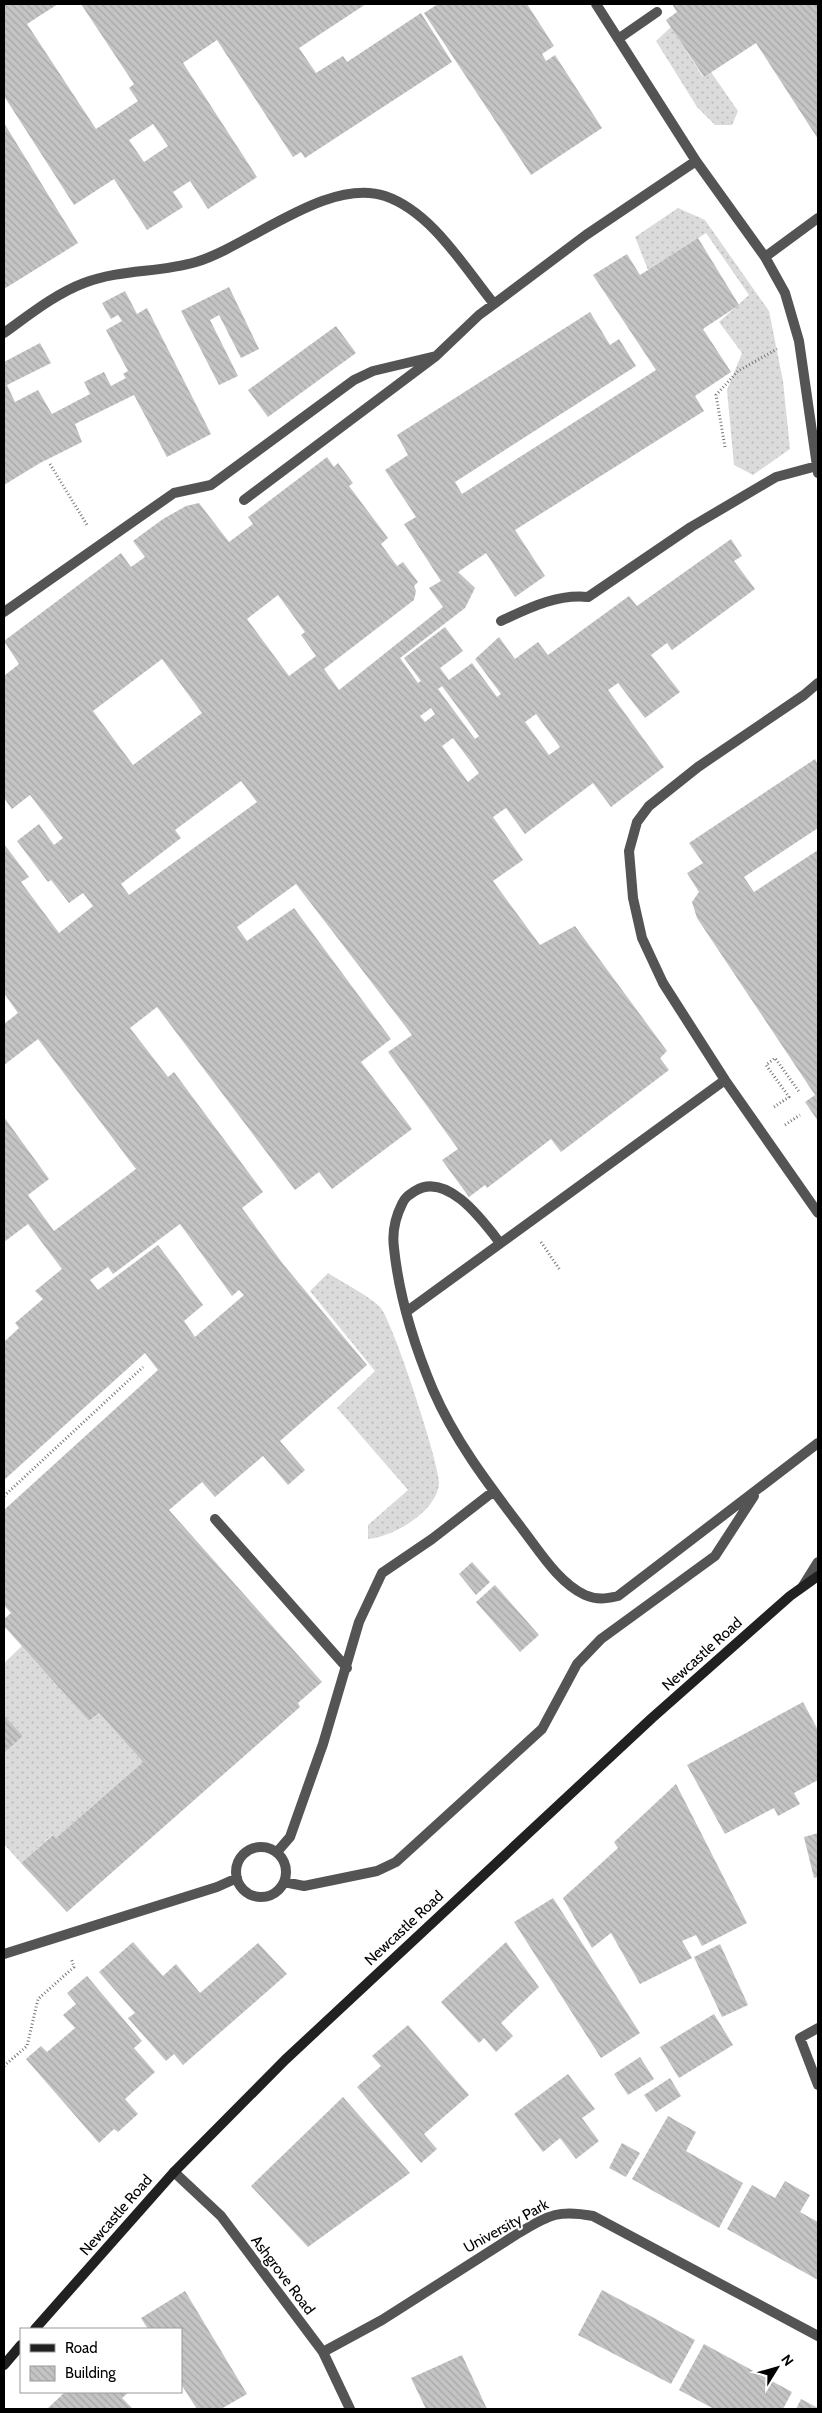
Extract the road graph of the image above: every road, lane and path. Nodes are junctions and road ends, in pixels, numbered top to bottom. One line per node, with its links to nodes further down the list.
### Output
1 (596, 4): 3 (street)
2 (657, 12): 3 (street)
3 (618, 39): 4 (street)
4 (696, 161): 6 (street); 7 (street)
5 (818, 218): 6 (street)
6 (765, 257): 13 (street)
7 (494, 304): 8 (street); 10 (street)
8 (4, 333)
9 (782, 346): 11 (path)
10 (436, 356): 14 (street); 16 (street)
11 (725, 446)
12 (50, 464): 15 (path)
13 (818, 470): 17 (street)
14 (244, 500)
15 (90, 529)
16 (4, 612)
17 (500, 621)
18 (818, 683): 19 (street)
19 (725, 1080): 24 (street); 25 (street)
20 (800, 1093): 21 (path)
21 (773, 1108)
22 (800, 1115): 23 (path)
23 (785, 1126)
24 (818, 1213)
25 (527, 1223): 26 (street); 27 (path)
26 (500, 1243): 28 (street); 28 (street)
27 (560, 1270)
28 (406, 1312): 32 (street)
29 (143, 1367): 33 (path)
30 (818, 1442): 31 (street)
31 (758, 1489): 32 (street); 41 (street)
32 (494, 1491): 38 (street)
33 (4, 1496)
34 (215, 1520): 38 (street)
35 (818, 1562): 37 (street)
36 (818, 1576): 37 (main road, Newcastle Road)
37 (803, 1586): 47 (main road, Newcastle Road)
38 (346, 1668): 39 (street)
39 (277, 1852): 40 (street); 41 (street)
40 (238, 1878): 41 (street); 43 (street)
41 (284, 1882)
42 (69, 1950): 45 (path)
43 (4, 1954)
44 (818, 2028): 46 (street)
45 (4, 2066)
46 (818, 2085)
47 (174, 2172): 48 (main road, Newcastle Road); 51 (street, Ashgrove Road)
48 (36, 2328)
49 (818, 2336): 51 (street, University Park)
50 (20, 2346): 52 (main road)
51 (323, 2352): 53 (street, Ashgrove Road)
52 (4, 2365)
53 (350, 2409)

